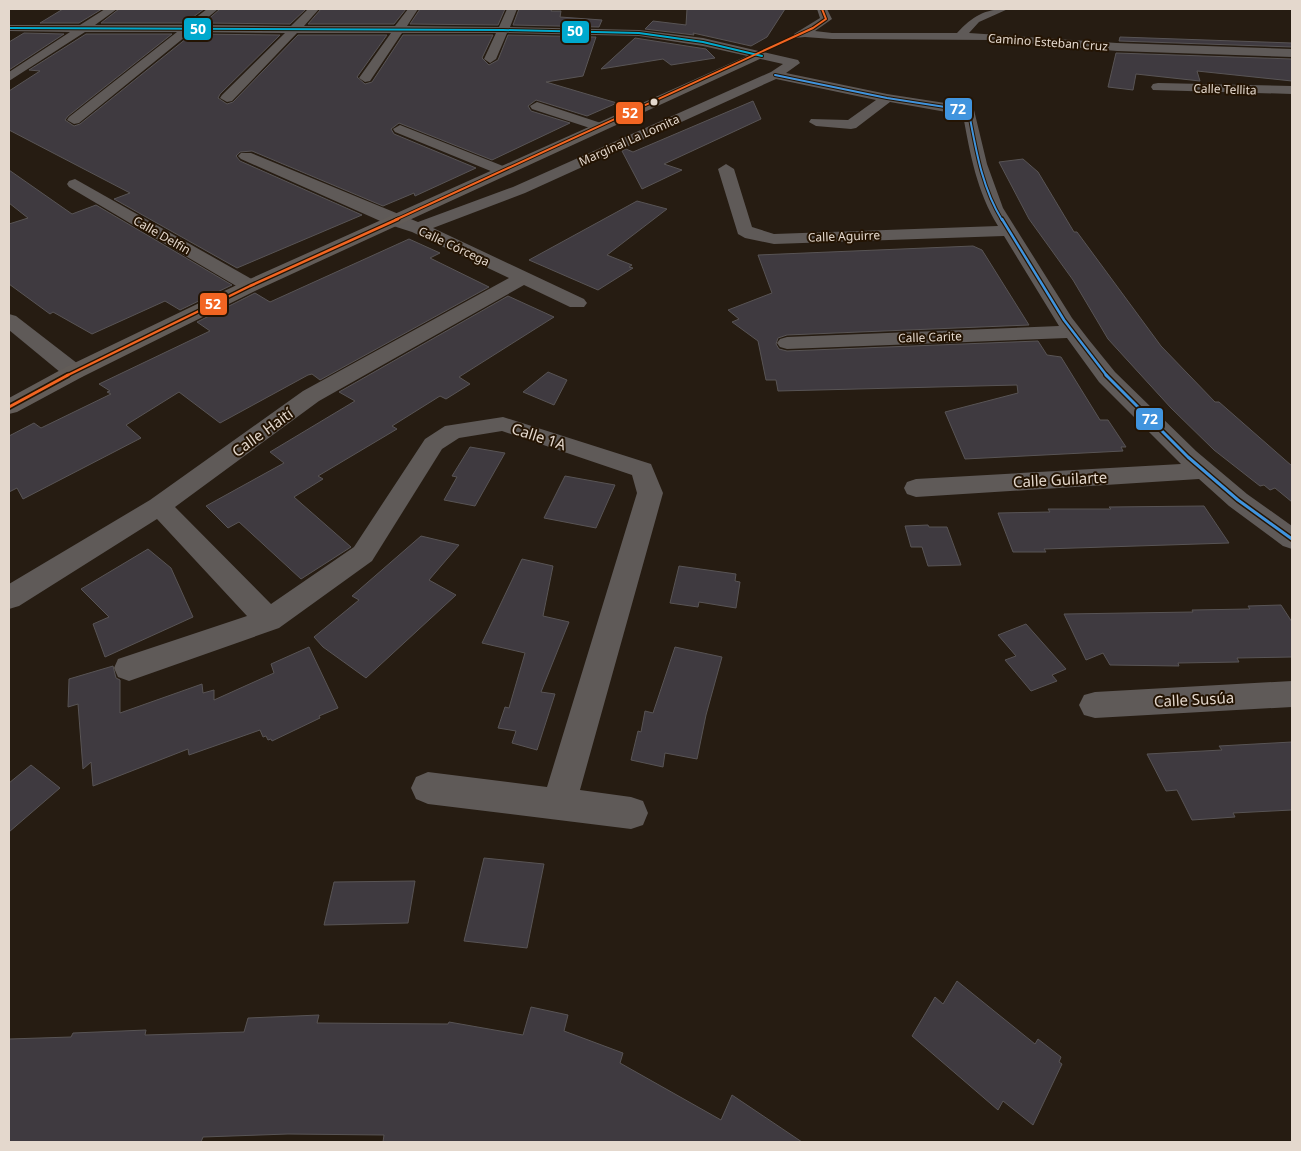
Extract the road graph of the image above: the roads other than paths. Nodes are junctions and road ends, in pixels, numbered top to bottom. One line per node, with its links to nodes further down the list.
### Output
1 (112, 9): 9 (street)
2 (213, 9): 10 (street)
3 (314, 9): 11 (street)
4 (413, 9): 12 (street)
5 (512, 9): 13 (street)
6 (822, 9): 14 (street)
7 (1003, 9): 16 (street)
8 (9, 28): 9 (street)
9 (82, 29): 10 (street); 22 (street)
10 (188, 29): 11 (street); 29 (street)
11 (293, 29): 12 (street); 26 (street)
12 (398, 30): 13 (street); 23 (street)
13 (503, 30): 18 (street); 19 (street)
14 (804, 33): 15 (street, Camino Esteban Cruz); 18 (street)
15 (832, 36): 16 (street, Camino Esteban Cruz); 20 (street, Marginal La Lomita)
16 (960, 36): 17 (street, Camino Esteban Cruz)
17 (1292, 52)
18 (758, 56): 20 (street); 31 (street)
19 (490, 59)
20 (794, 63): 21 (street, Marginal La Lomita)
21 (775, 75): 27 (street); 38 (street, Marginal La Lomita)
22 (9, 77)
23 (365, 78)
24 (1158, 87): 25 (street, Calle Tellita)
25 (1292, 90)
26 (227, 98)
27 (887, 98): 30 (street); 39 (street)
28 (537, 106): 31 (street)
29 (74, 120)
30 (816, 122)
31 (599, 127): 35 (street)
32 (400, 129): 35 (street)
33 (246, 156): 37 (street, Calle Córcega)
34 (726, 169): 39 (street, Calle Aguirre)
35 (503, 170): 37 (street)
36 (75, 184): 41 (street, Calle Delfin)
37 (393, 220): 38 (street, Calle Córcega); 41 (street)
38 (418, 228): 40 (street, Calle Córcega)
39 (1010, 231): 44 (street)
40 (523, 278): 42 (street, Calle Córcega); 50 (street, Calle Haití)
41 (250, 286): 46 (street)
42 (577, 303)
43 (9, 320): 46 (street)
44 (1072, 332): 45 (street, Calle Carite); 48 (street)
45 (787, 343)
46 (74, 372): 47 (street)
47 (9, 408)
48 (1204, 471): 49 (street, Calle Guilarte); 51 (street)
49 (916, 488)
50 (160, 506): 52 (street, Calle Haití); 53 (street)
51 (1292, 539)
52 (9, 598)
53 (270, 620): 54 (street); 58 (street, Calle 1A)
54 (129, 668)
55 (1292, 694): 56 (street, Calle Susúa)
56 (1095, 705)
57 (428, 788): 58 (street)
58 (559, 803): 59 (street)
59 (631, 813)

